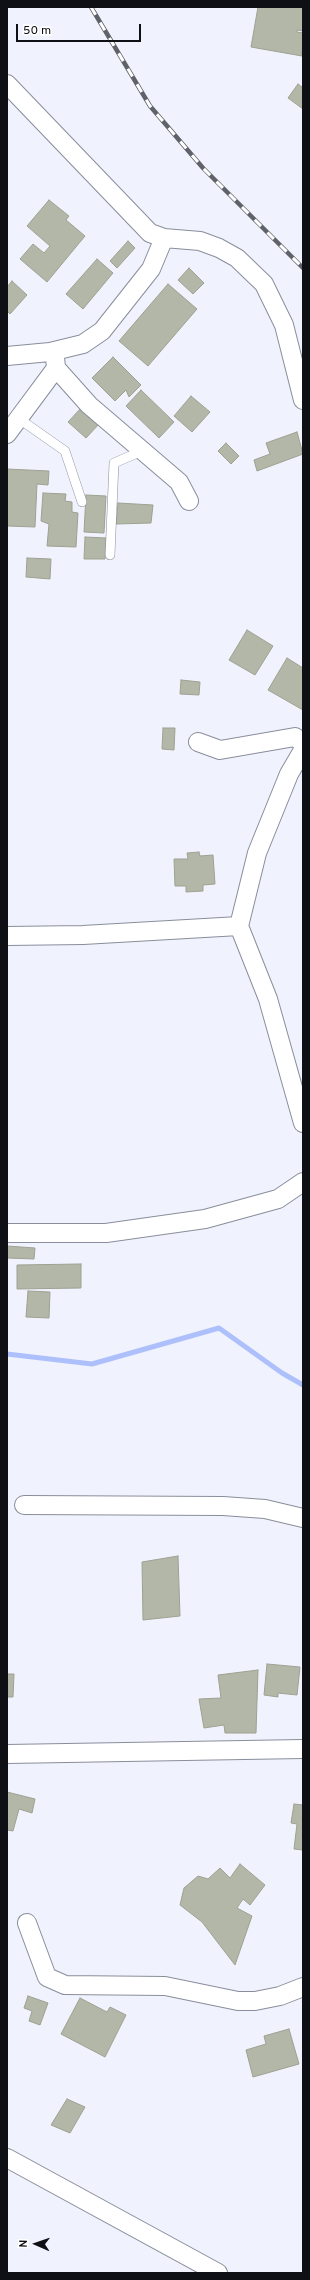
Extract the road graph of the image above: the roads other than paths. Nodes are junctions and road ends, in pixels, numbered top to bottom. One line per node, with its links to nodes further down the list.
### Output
1 (7, 84): 2 (street)
2 (164, 238): 4 (street); 5 (street)
3 (7, 356): 4 (street)
4 (55, 359): 6 (street); 8 (street)
5 (303, 400)
6 (18, 418): 7 (street); 10 (lane)
7 (7, 434)
8 (142, 451): 9 (street); 11 (lane)
9 (189, 501)
10 (82, 502)
11 (110, 555)
12 (198, 742): 13 (street)
13 (303, 744)
14 (303, 750): 15 (street)
15 (240, 926): 16 (street); 17 (street)
16 (7, 936)
17 (303, 1122)
18 (303, 1182): 19 (street)
19 (7, 1233)
20 (24, 1505): 21 (street)
21 (303, 1518)
22 (303, 1749): 23 (street)
23 (7, 1754)
24 (27, 1923): 25 (street)
25 (303, 1988)
26 (7, 2158): 27 (street)
27 (218, 2273)

